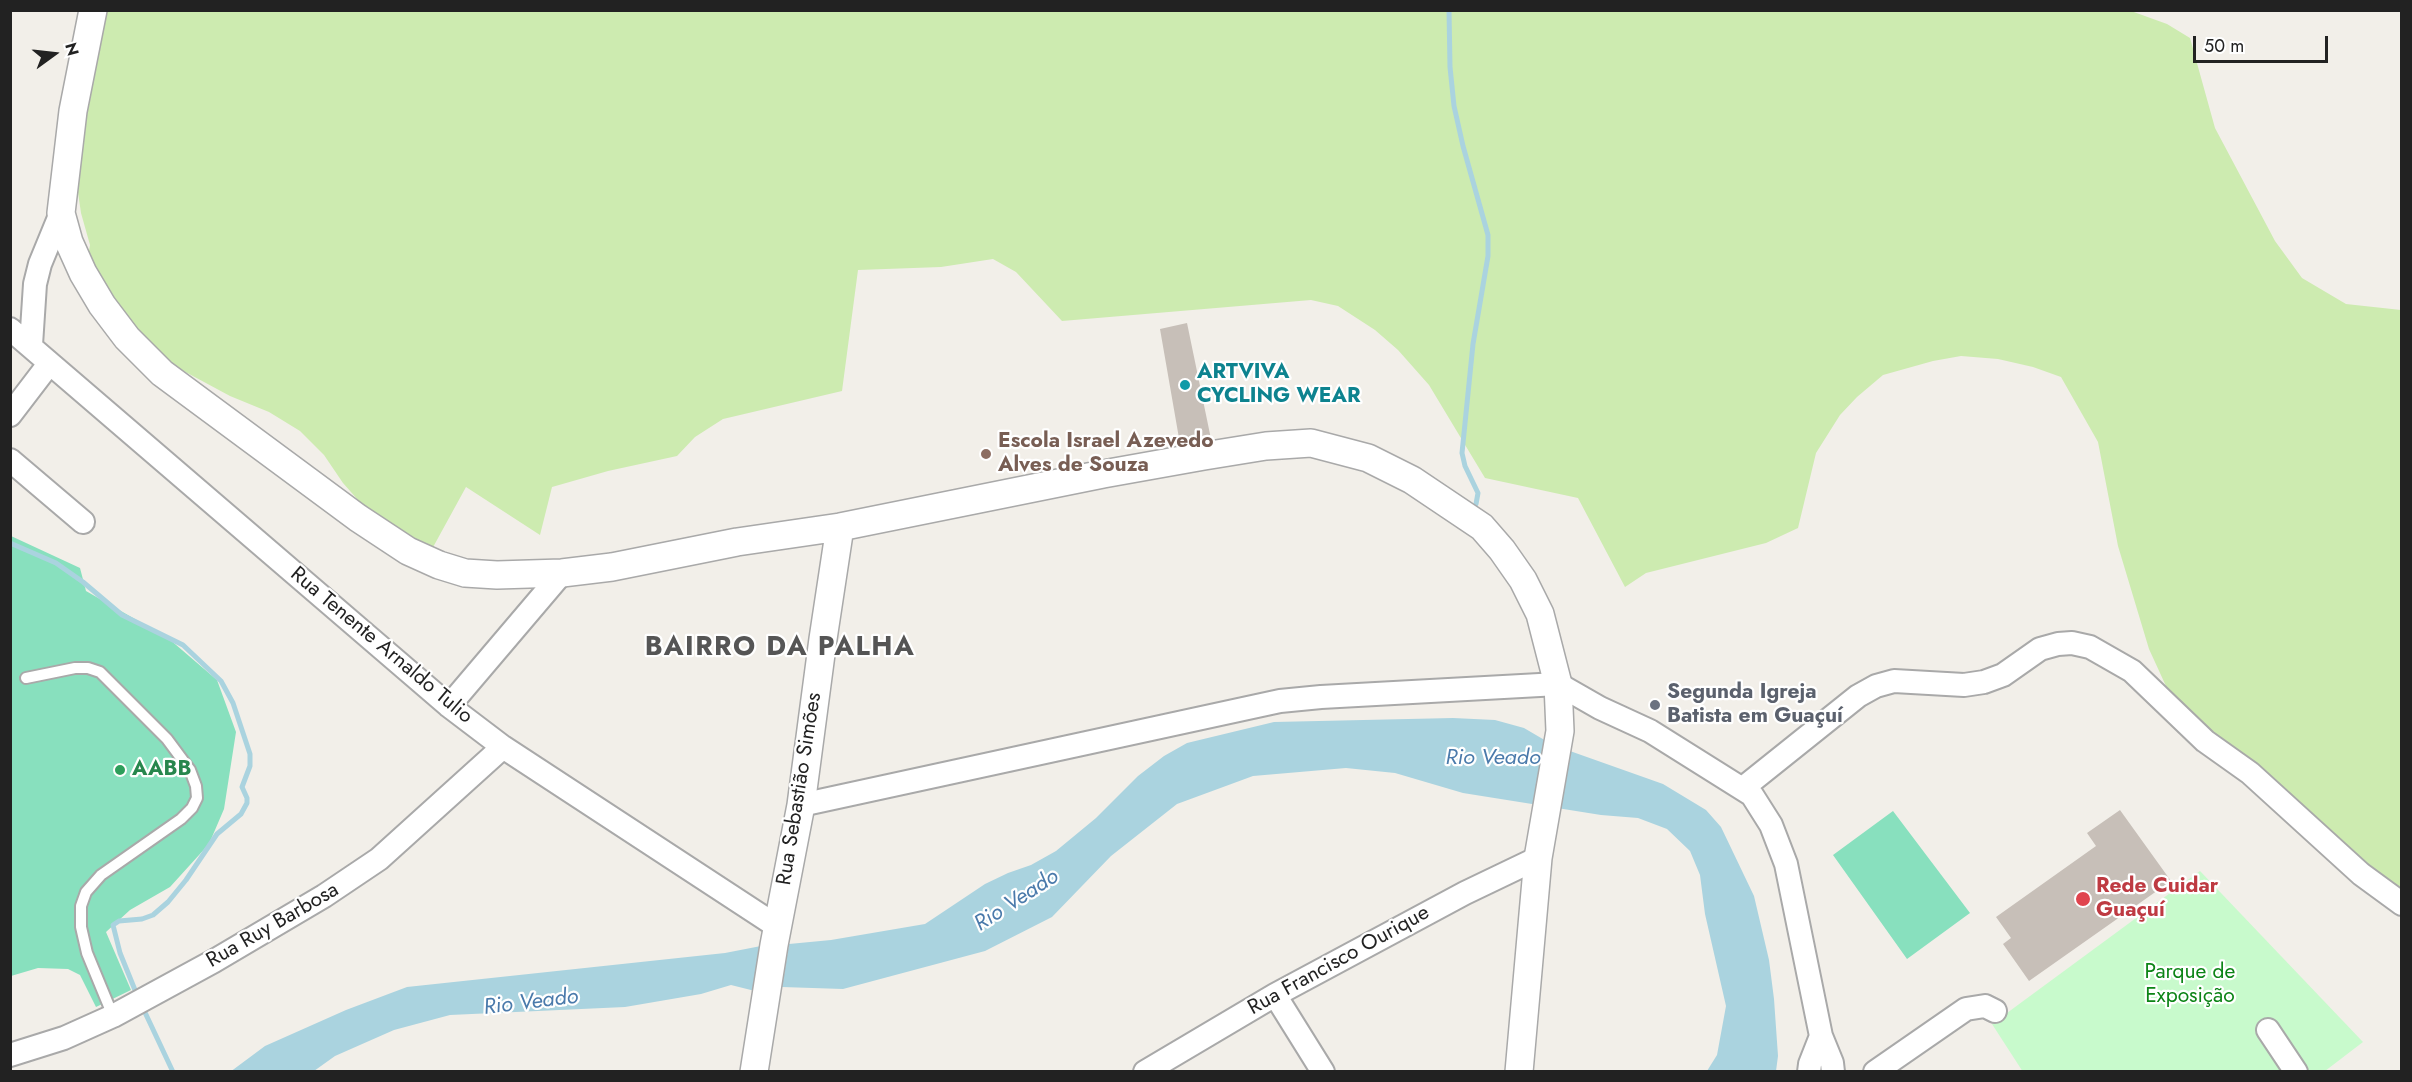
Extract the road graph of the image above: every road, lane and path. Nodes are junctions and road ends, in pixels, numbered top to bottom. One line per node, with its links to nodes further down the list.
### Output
1 (89, 12): 2 (street)
2 (61, 213): 4 (street); 10 (street)
3 (10, 329): 4 (street, Rua Tenente Arnaldo Tulio)
4 (31, 345): 5 (street, Rua Tenente Arnaldo Tulio)
5 (50, 364): 6 (street); 13 (street, Rua Tenente Arnaldo Tulio)
6 (10, 415)
7 (10, 460): 8 (street)
8 (83, 522)
9 (840, 527): 10 (street); 12 (street); 16 (street, Rua Sebastião Simões)
10 (562, 573): 13 (street)
11 (26, 678): 21 (lane)
12 (1558, 684): 15 (street); 16 (street); 17 (street)
13 (449, 706): 14 (street, Rua Tenente Arnaldo Tulio)
14 (503, 747): 19 (street, Rua Tenente Arnaldo Tulio); 21 (street, Rua Ruy Barbosa)
15 (1743, 788): 18 (street); 24 (street)
16 (801, 805): 19 (street, Rua Sebastião Simões)
17 (1538, 858): 20 (street, Rua Francisco Ourique); 29 (street)
18 (2402, 904)
19 (776, 936): 26 (street, Rua Sebastião Simões)
20 (1275, 995): 27 (street, Rua Francisco Ourique); 28 (street)
21 (121, 1011): 25 (street, Rua Ruy Barbosa)
22 (1995, 1011): 32 (street)
23 (2268, 1030): 33 (street)
24 (1821, 1036): 30 (street); 31 (street)
25 (10, 1055)
26 (754, 1071)
27 (1145, 1071)
28 (1323, 1071)
29 (1519, 1071)
30 (1809, 1071)
31 (1833, 1071)
32 (1875, 1071)
33 (2296, 1071)

